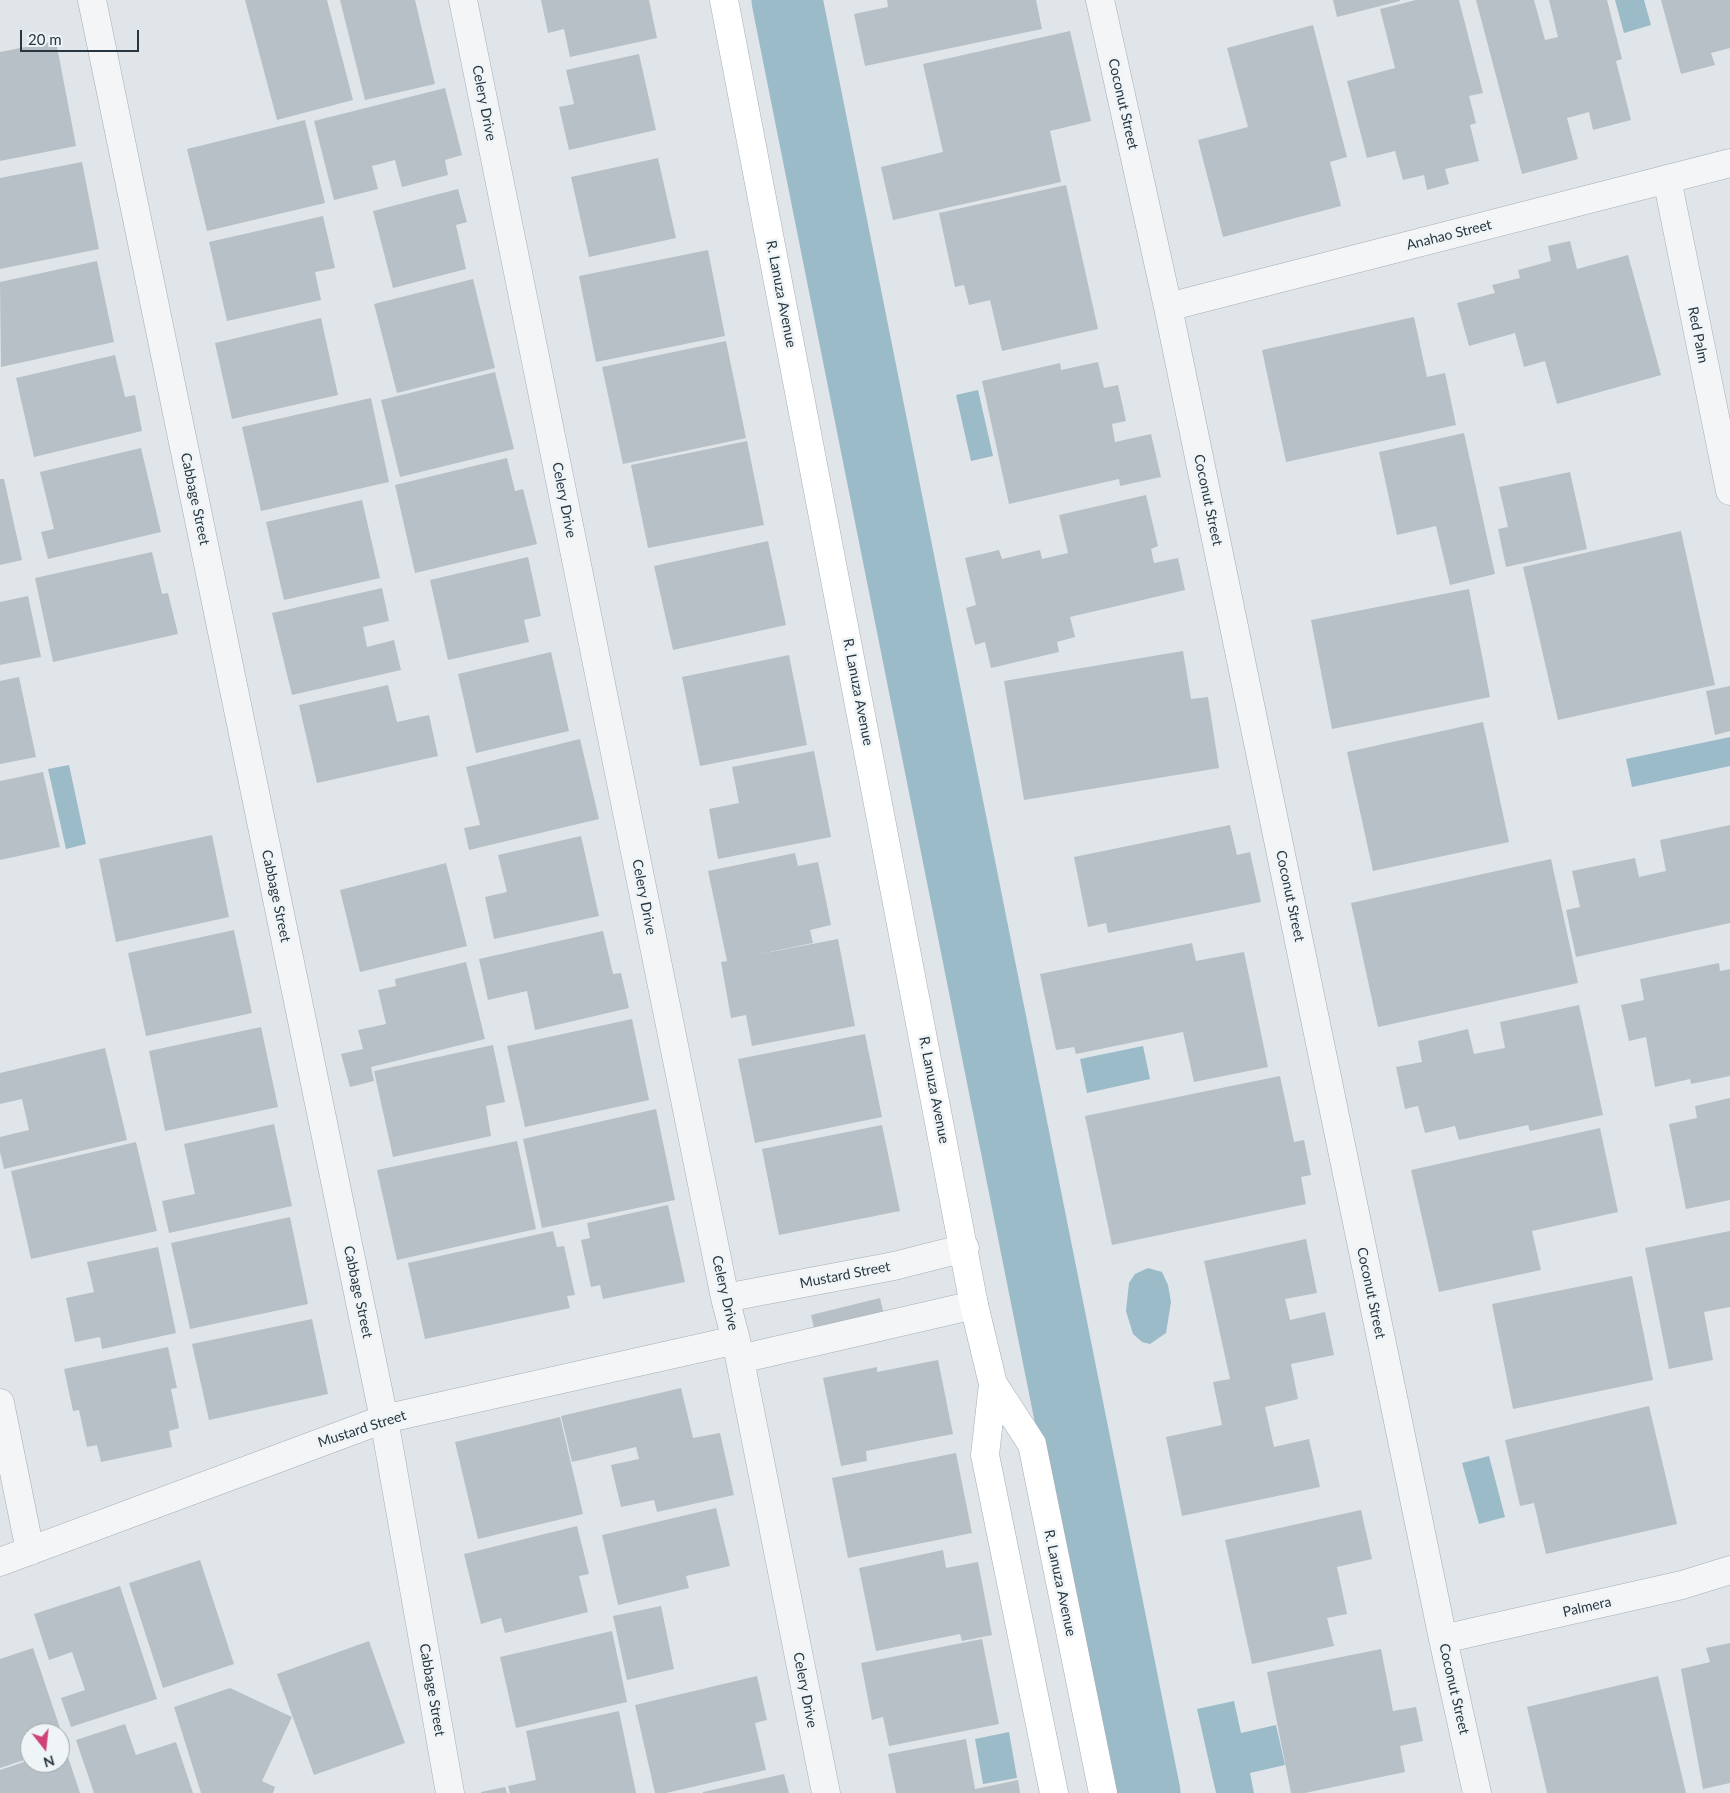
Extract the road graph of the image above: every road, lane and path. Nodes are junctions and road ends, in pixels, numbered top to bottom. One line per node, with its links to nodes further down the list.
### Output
1 (92, 0): 15 (street, Cabbage Street)
2 (463, 0): 10 (street, Celery Drive)
3 (724, 0): 9 (main road, R. Lanuza Avenue)
4 (1100, 0): 7 (street, Coconut Street)
5 (1730, 163): 6 (street, Anahao Street)
6 (1667, 179): 7 (street, Anahao Street); 8 (street, Red Palm)
7 (1168, 307): 19 (street, Coconut Street)
8 (1730, 491)
9 (965, 1248): 10 (street, Mustard Street); 11 (main road, R. Lanuza Avenue)
10 (725, 1298): 12 (street, Celery Drive)
11 (974, 1304): 12 (street, Mustard Street); 13 (main road, R. Lanuza Avenue)
12 (738, 1349): 15 (street, Mustard Street); 21 (street, Celery Drive)
13 (992, 1384): 22 (main road, R. Lanuza Avenue); 23 (main road, R. Lanuza Avenue)
14 (0, 1403): 16 (street)
15 (384, 1419): 16 (street, Mustard Street); 20 (street, Cabbage Street)
16 (30, 1551): 17 (street, Mustard Street)
17 (0, 1562)
18 (1730, 1570): 19 (street, Palmera)
19 (1443, 1639): 24 (street, Coconut Street)
20 (446, 1792)
21 (826, 1793)
22 (1054, 1793)
23 (1103, 1793)
24 (1477, 1793)

